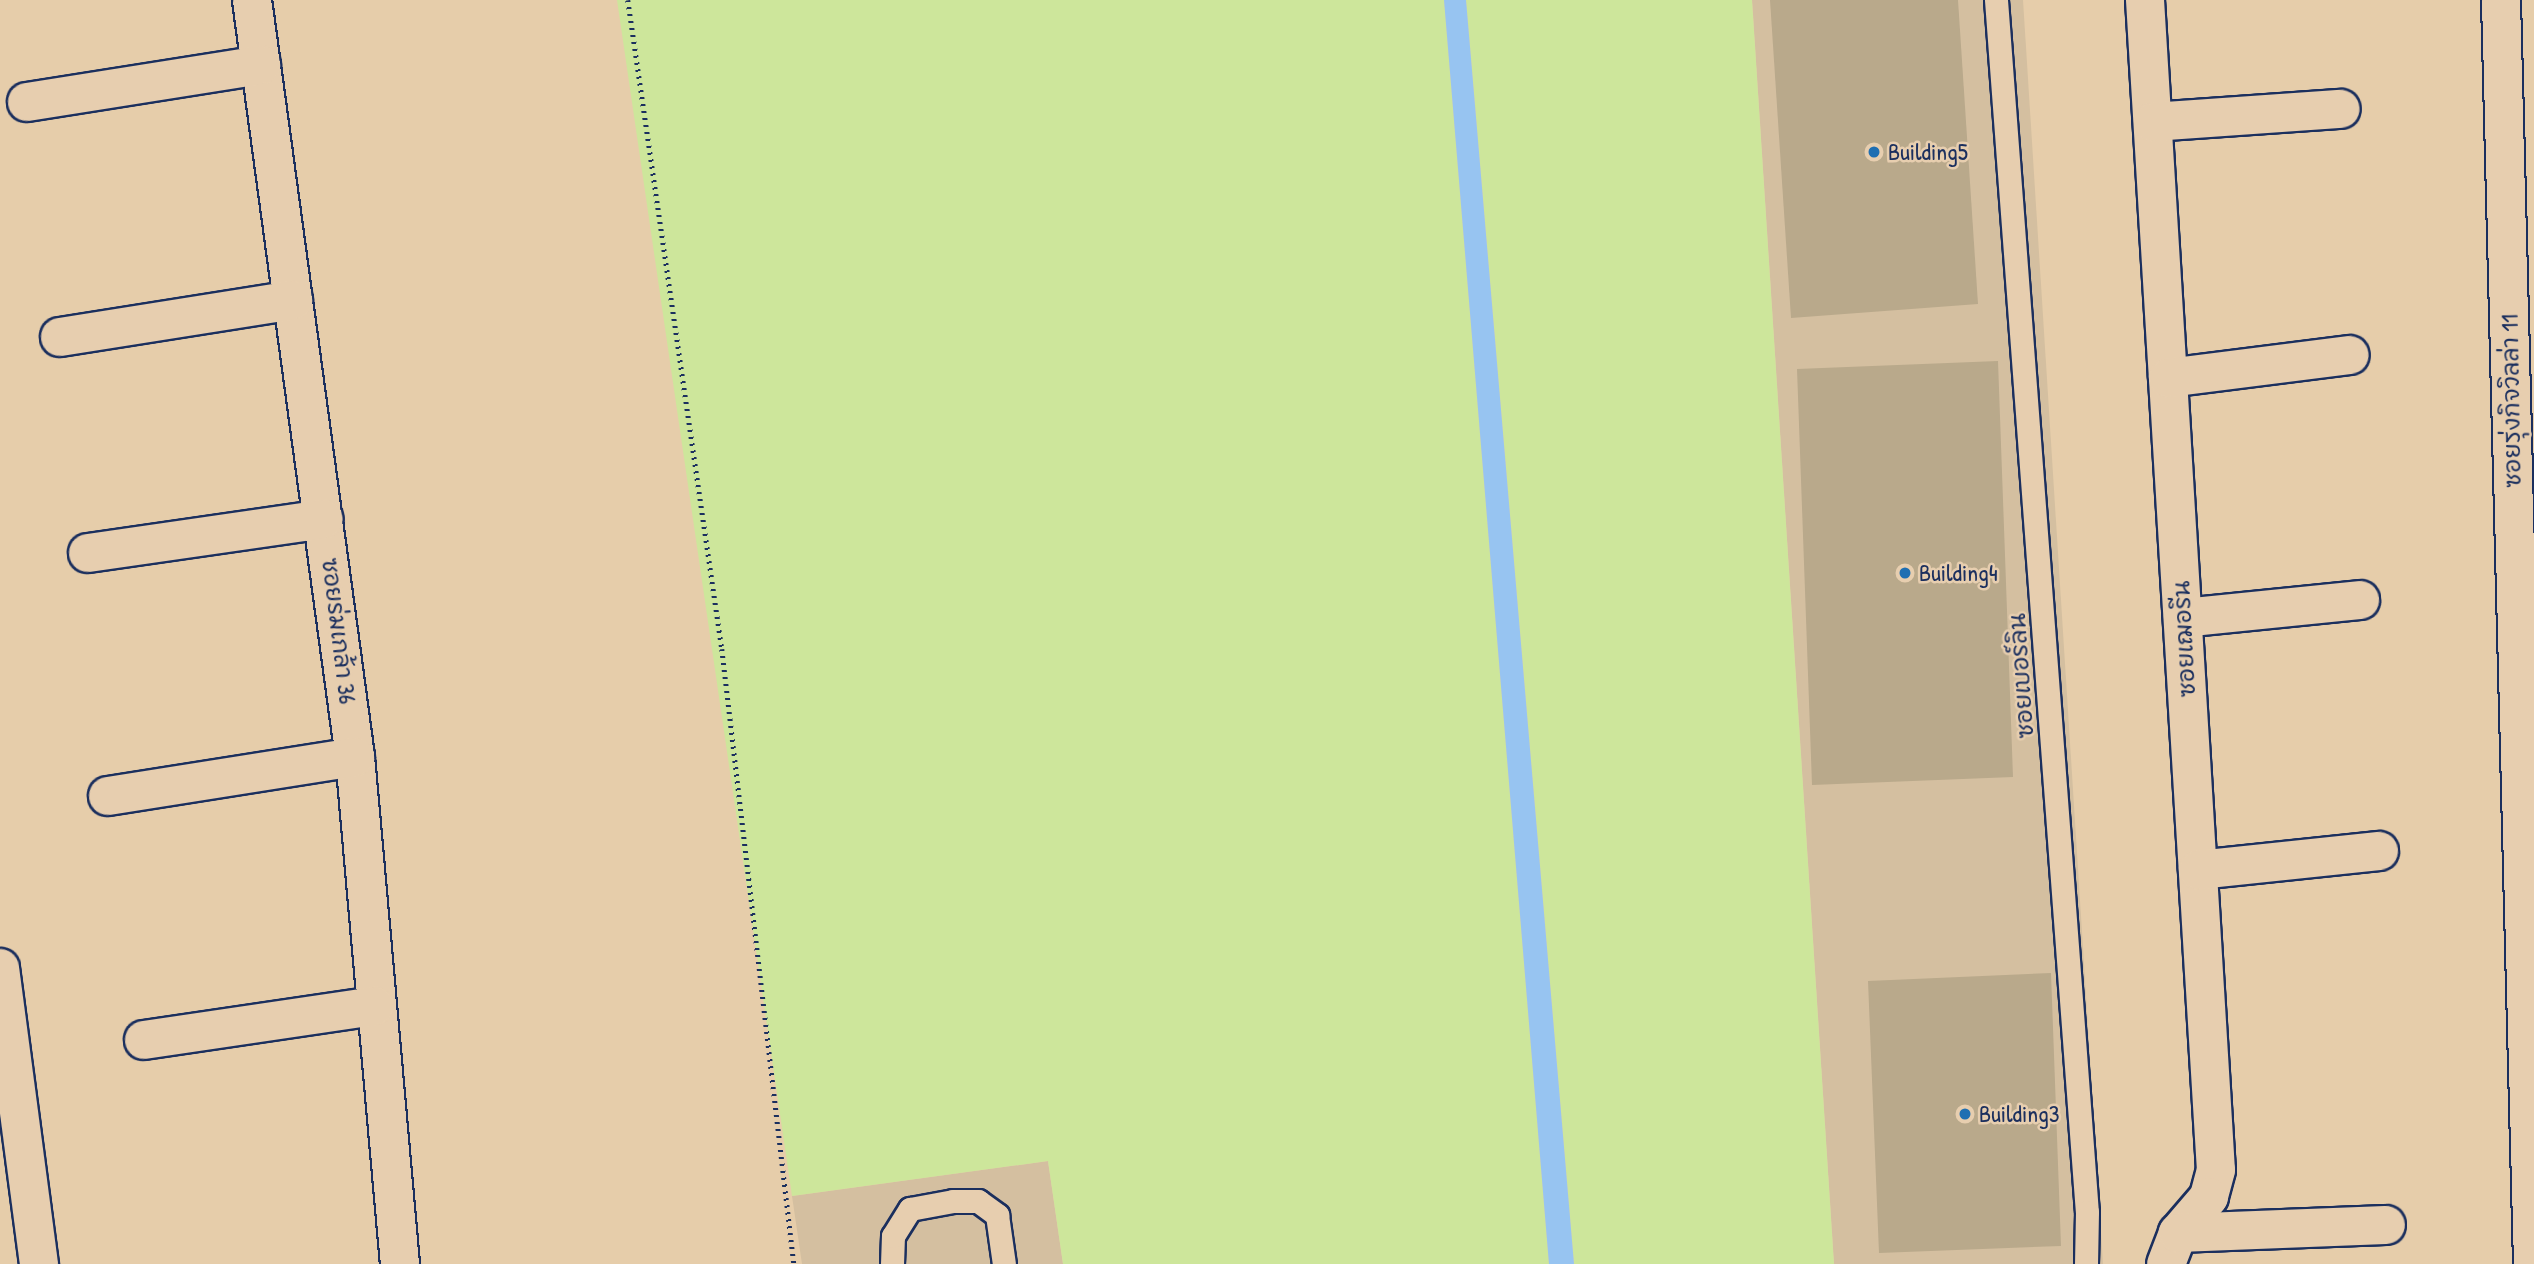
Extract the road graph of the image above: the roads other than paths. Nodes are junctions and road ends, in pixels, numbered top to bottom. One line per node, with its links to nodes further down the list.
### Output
1 (252, 0): 5 (street, ซอยร่มเกล้า 36)
2 (1996, 0): 30 (lane, ซอยเบอร์ลิน)
3 (2146, 0): 8 (street, ซอยเฌอรีน)
4 (2501, 0): 31 (street, ซอยรุ่งกิจวิลล่า 11)
5 (261, 65): 6 (street); 9 (street, ซอยร่มเกล้า 36)
6 (27, 102)
7 (2341, 108): 8 (street)
8 (2153, 122): 12 (street, ซอยเฌอรีน)
9 (293, 300): 10 (street); 13 (street, ซอยร่มเกล้า 36)
10 (60, 337)
11 (2350, 355): 12 (street)
12 (2168, 378): 16 (street, ซอยเฌอรีน)
13 (324, 519): 14 (street); 17 (street, ซอยร่มเกล้า 36)
14 (88, 553)
15 (2360, 600): 16 (street)
16 (2182, 618): 20 (street, ซอยเฌอรีน)
17 (355, 757): 18 (street); 22 (street, ซอยร่มเกล้า 36)
18 (108, 796)
19 (2379, 851): 20 (street)
20 (2198, 870): 25 (street, ซอยเฌอรีน)
21 (0, 968): 27 (street)
22 (375, 1006): 23 (street); 26 (street, ซอยร่มเกล้า 36)
23 (144, 1040)
24 (2386, 1225): 25 (street)
25 (2172, 1248)
26 (392, 1263)
27 (38, 1264)
28 (892, 1264): 29 (lane)
29 (1004, 1264)
30 (2086, 1264)
31 (2533, 1264)

